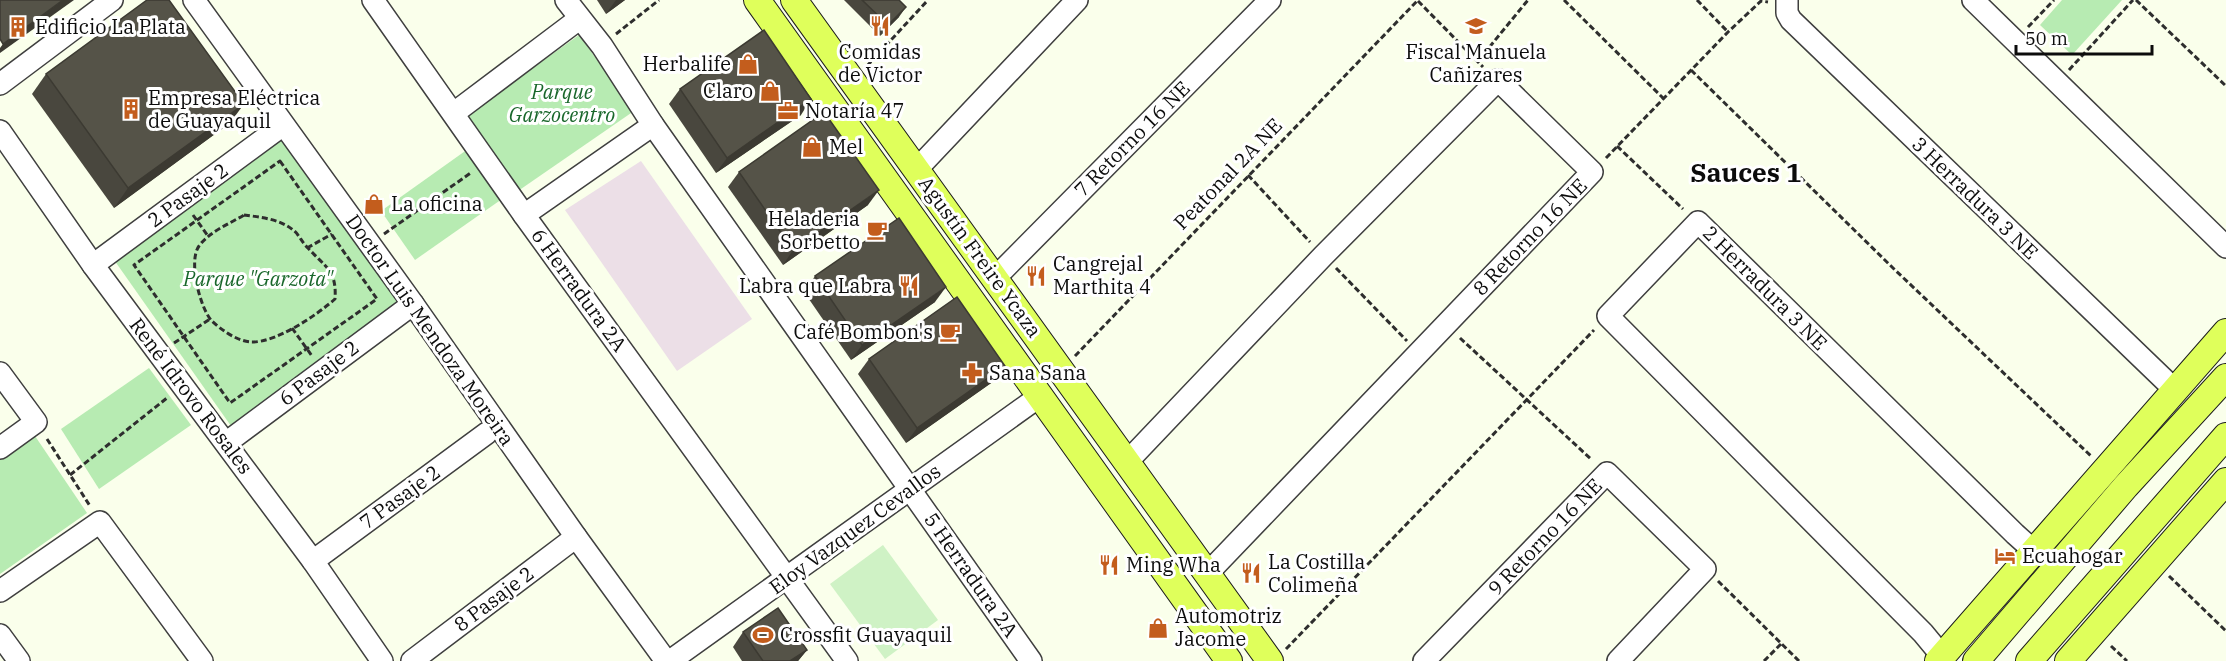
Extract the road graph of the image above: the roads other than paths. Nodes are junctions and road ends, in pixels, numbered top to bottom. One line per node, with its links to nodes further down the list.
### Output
1 (112, 0): 12 (street)
2 (194, 0): 14 (street, Doctor Luis Mendoza Moreira)
3 (373, 0): 13 (street, 6 Herradura 2A)
4 (566, 0): 11 (street)
5 (757, 0): 27 (main road, Agustín Freire Ycaza)
6 (794, 0): 17 (main road, Agustín Freire Ycaza)
7 (1077, 0): 17 (street)
8 (1270, 0): 21 (street, 7 Retorno 16 NE)
9 (1973, 0): 19 (street)
10 (1787, 3): 26 (street, 3 Herradura 3 NE)
11 (579, 19): 13 (street); 15 (street)
12 (0, 84)
13 (454, 113): 18 (street, 6 Herradura 2A)
14 (283, 125): 20 (street, 2 Pasaje 2); 22 (street, Doctor Luis Mendoza Moreira)
15 (652, 125): 18 (street); 36 (street)
16 (0, 131): 20 (street, René Idrovo Rosales)
17 (917, 169): 21 (main road, Agustín Freire Ycaza)
18 (524, 215): 41 (street, 6 Herradura 2A)
19 (2226, 247)
20 (93, 265): 30 (street, René Idrovo Rosales)
21 (995, 278): 32 (main road, Agustín Freire Ycaza)
22 (413, 304): 30 (street, 6 Pasaje 2); 37 (street, Doctor Luis Mendoza Moreira)
23 (2226, 332): 26 (main road)
24 (0, 374): 31 (street)
25 (2226, 377): 35 (main road)
26 (2175, 390): 33 (main road)
27 (1040, 396): 36 (street, Eloy Vazquez Cevallos); 53 (main road, Agustín Freire Ycaza)
28 (487, 433): 39 (street, 7 Pasaje 2)
29 (2226, 436): 57 (main road)
30 (226, 443): 39 (street, René Idrovo Rosales)
31 (0, 448)
32 (1127, 462): 40 (main road, Agustín Freire Ycaza); 40 (street, 8 Retorno 16 NE)
33 (2106, 470): 35 (main road); 38 (main road)
34 (2226, 481): 58 (main road)
35 (2126, 486): 56 (main road)
36 (910, 490): 41 (street, Eloy Vazquez Cevallos); 52 (street, 5 Herradura 2A)
37 (576, 537): 49 (street, 8 Pasaje 2); 50 (street, Doctor Luis Mendoza Moreira)
38 (2034, 551): 45 (main road); 45 (street, 2 Herradura 3 NE)
39 (313, 561): 48 (street, René Idrovo Rosales)
40 (1207, 574): 44 (main road, Agustín Freire Ycaza)
41 (787, 578): 50 (street, Eloy Vazquez Cevallos); 51 (street)
42 (0, 591): 47 (street)
43 (0, 635): 46 (street)
44 (1276, 657)
45 (1940, 659)
46 (19, 661)
47 (202, 661)
48 (382, 661)
49 (412, 661)
50 (668, 661)
51 (847, 661)
52 (1031, 661)
53 (1229, 661)
54 (1424, 661): 55 (street, 9 Retorno 16 NE)
55 (1618, 661)
56 (1976, 661)
57 (2029, 661)
58 (2068, 661)

